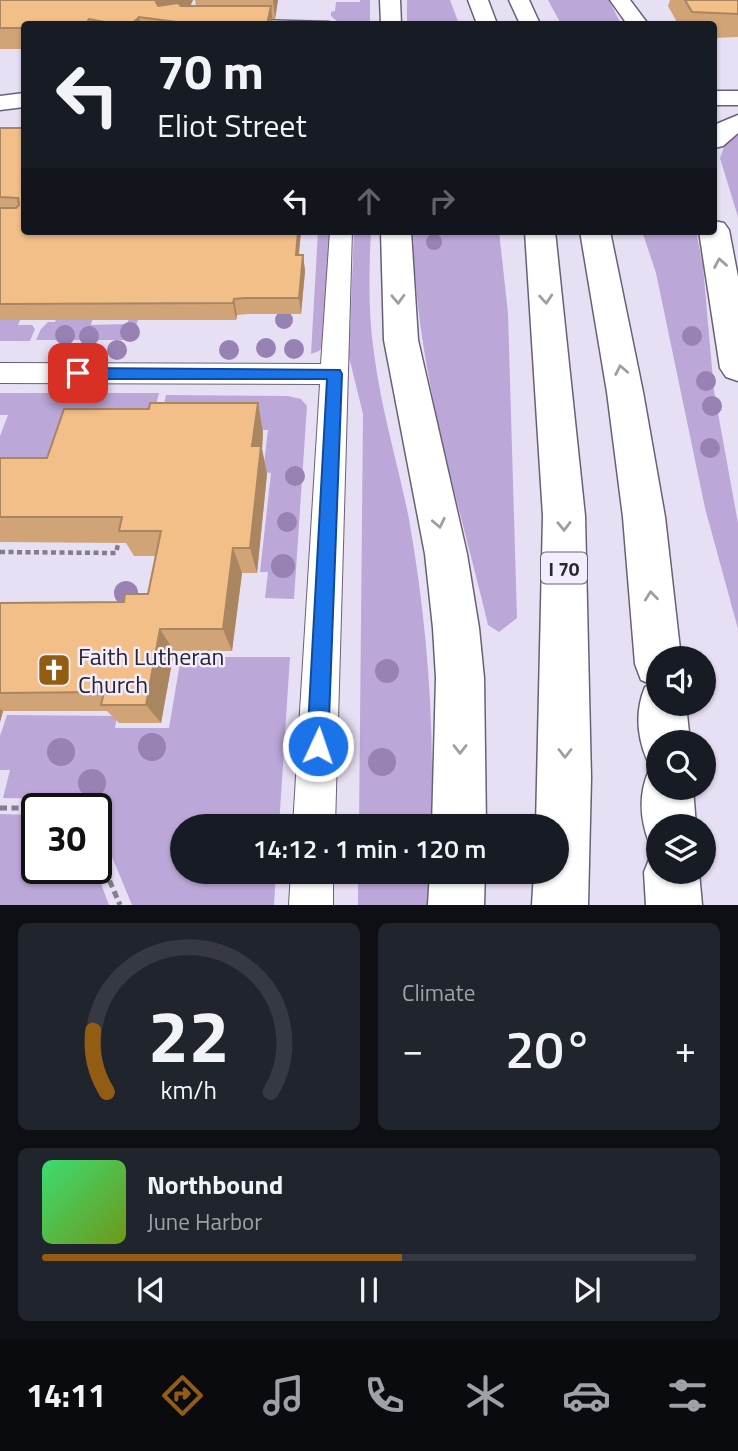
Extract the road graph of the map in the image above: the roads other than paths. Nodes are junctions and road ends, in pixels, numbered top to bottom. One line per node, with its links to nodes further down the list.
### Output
1 (390, 0): 5 (main road)
2 (478, 0): 6 (main road)
3 (519, 0): 7 (main road)
4 (620, 0): 8 (main road)
5 (391, 21)
6 (486, 21)
7 (529, 21)
8 (635, 21)
9 (0, 91): 10 (main road)
10 (21, 93)
11 (717, 98): 12 (main road)
12 (738, 98)
13 (21, 100): 14 (main road)
14 (0, 103)
15 (738, 123): 16 (main road)
16 (717, 137)
17 (341, 235): 24 (street)
18 (396, 235): 27 (main road, one-way to 27)
19 (540, 235): 33 (main road, I 70, one-way to 33)
20 (596, 235): 25 (main road, one-way to 20)
21 (715, 235): 22 (main road, one-way to 21)
22 (738, 368)
23 (0, 373): 24 (street)
24 (334, 374): 26 (street)
25 (656, 646)
26 (315, 814)
27 (459, 814)
28 (312, 884): 31 (street)
29 (457, 884): 32 (main road)
30 (673, 884): 34 (main road)
31 (311, 905)
32 (456, 905)
33 (560, 905)
34 (674, 905)

